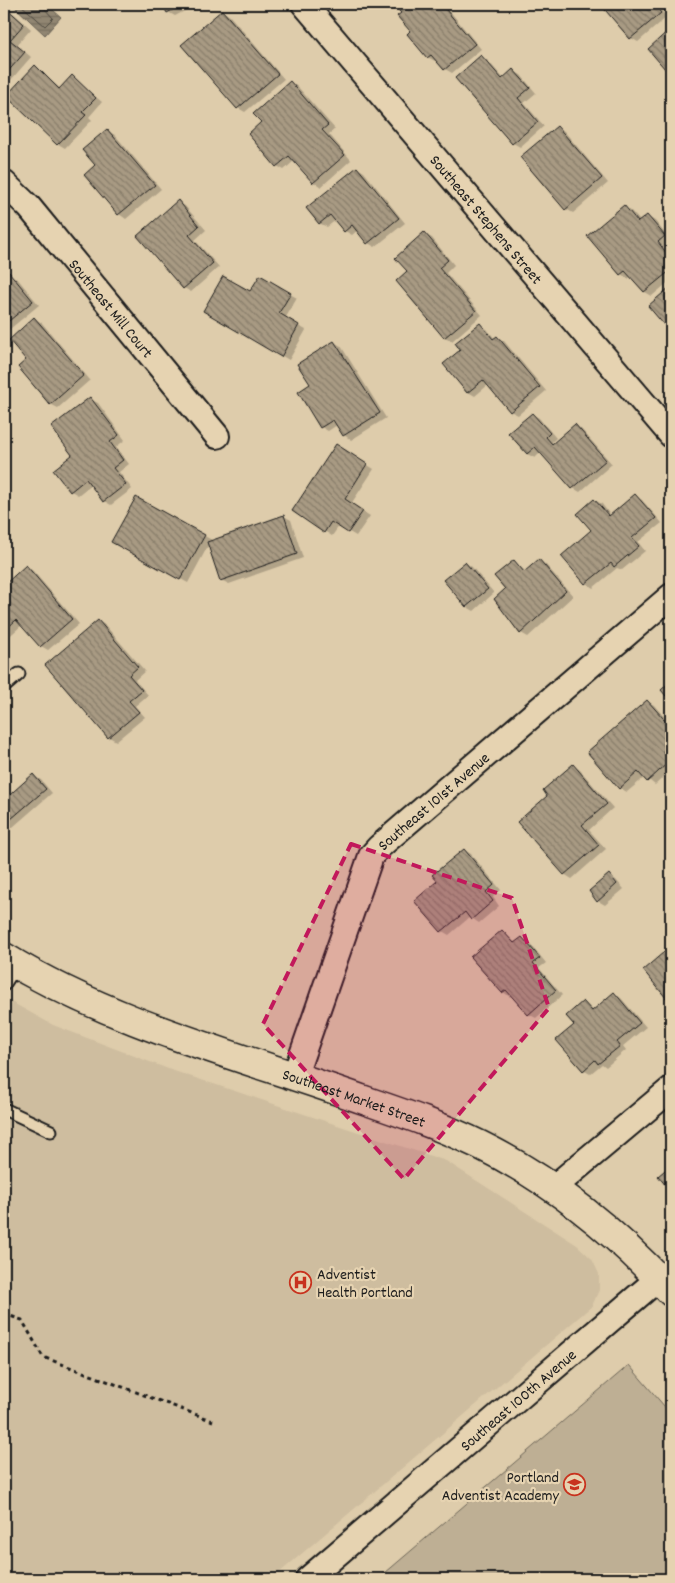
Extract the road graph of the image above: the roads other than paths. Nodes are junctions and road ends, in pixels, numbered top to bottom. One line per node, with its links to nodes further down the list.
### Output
1 (304, 4): 3 (street, Southeast Stephens Street)
2 (4, 183): 4 (street, Southeast Mill Court)
3 (671, 435)
4 (217, 436)
5 (671, 596): 9 (street, Southeast 101st Avenue)
6 (19, 674): 7 (lane)
7 (4, 687)
8 (8, 969): 9 (street, Southeast Market Street)
9 (295, 1075): 13 (street, Southeast Market Street)
10 (671, 1089): 13 (street)
11 (4, 1110): 12 (lane)
12 (51, 1131)
13 (553, 1188): 14 (street, Southeast Market Street)
14 (665, 1285): 15 (street, Southeast 100th Avenue)
15 (308, 1579)

